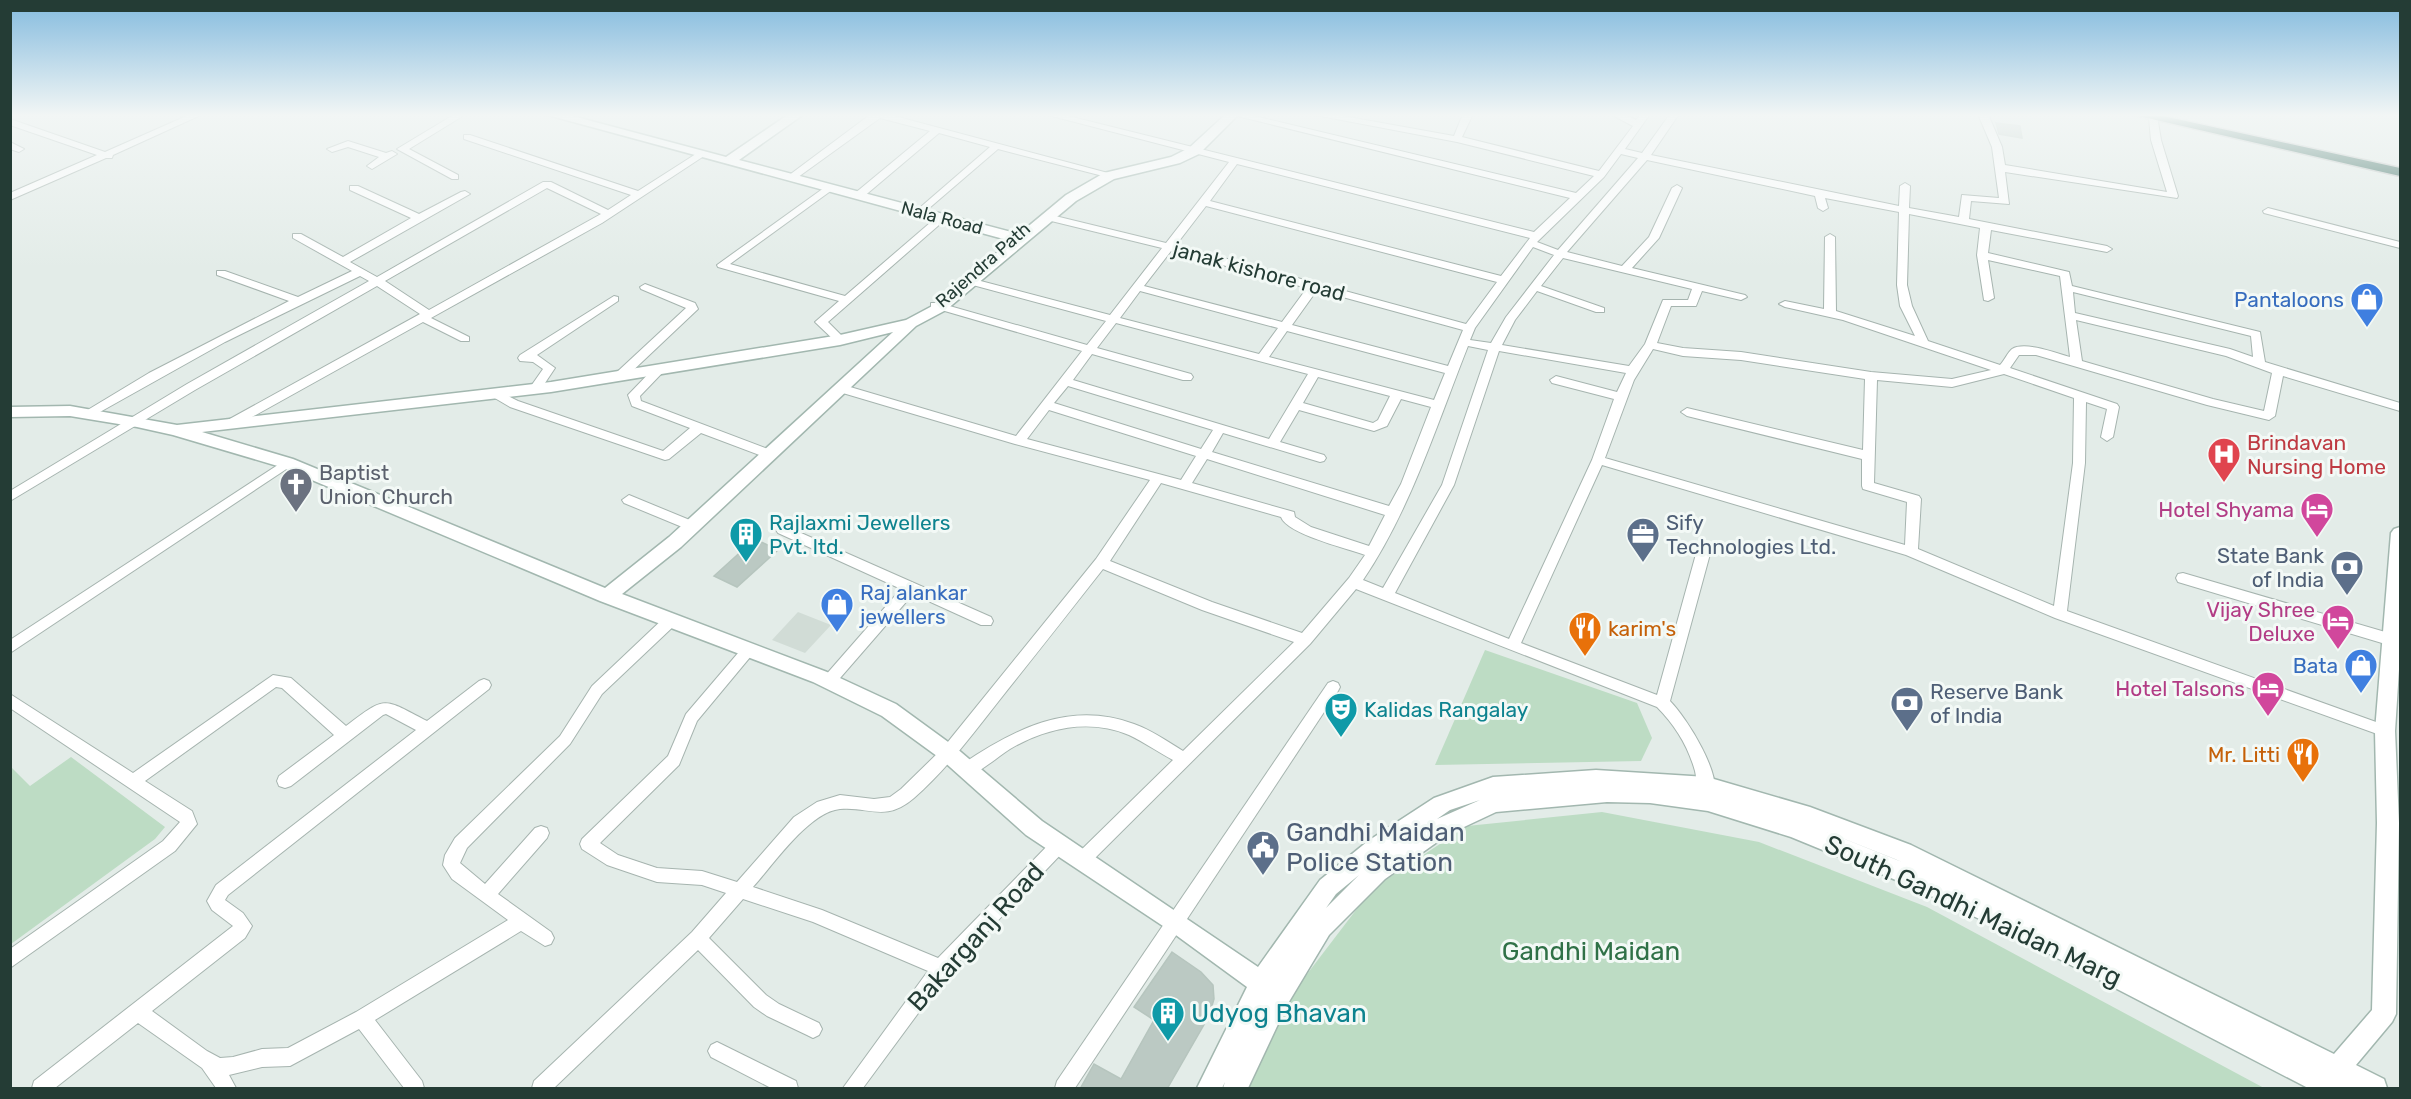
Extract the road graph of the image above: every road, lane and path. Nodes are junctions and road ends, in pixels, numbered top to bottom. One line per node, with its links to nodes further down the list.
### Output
1 (87, 165): 35 (street)
2 (433, 165): 25 (street)
3 (551, 165): 33 (street)
4 (685, 165): 33 (street)
5 (745, 165): 26 (main road, Nala Road)
6 (808, 165): 26 (street)
7 (895, 165): 34 (street)
8 (974, 165): 42 (street)
9 (1072, 165): 23 (street)
10 (1133, 165): 23 (main road, Rajendra Path)
11 (1153, 165): 36 (main road, Rajendra Path)
12 (1232, 165): 38 (street)
13 (1251, 165): 52 (street)
14 (1446, 165): 37 (street)
15 (1571, 165): 24 (street)
16 (1608, 165): 24 (street)
17 (1638, 165): 56 (street)
18 (1680, 165): 31 (street)
19 (2164, 165): 21 (street)
20 (2378, 165): 22 (highway)
21 (2002, 168): 47 (street)
22 (2400, 170)
23 (1103, 173): 36 (main road, Rajendra Path)
24 (1601, 175): 37 (street)
25 (455, 177)
26 (791, 178): 29 (main road, Nala Road)
27 (1905, 186): 40 (street)
28 (354, 188): 45 (street)
29 (828, 188): 34 (main road, Nala Road); 75 (street)
30 (1677, 188): 59 (street)
31 (1819, 193): 39 (street); 40 (street)
32 (465, 194): 45 (street)
33 (640, 195): 43 (street)
34 (858, 196): 42 (main road, Nala Road)
35 (10, 197)
36 (1067, 197): 44 (main road, Rajendra Path); 51 (main road, Rajendra Path)
37 (1578, 197): 52 (street)
38 (1203, 202): 54 (street); 62 (street)
39 (1823, 208)
40 (1906, 208): 47 (street); 89 (street)
41 (2268, 211): 53 (street)
42 (920, 213): 46 (main road, Nala Road)
43 (609, 214): 63 (street); 81 (street)
44 (1047, 217): 51 (main road, Rajendra Path); 54 (street, janak kishore road)
45 (419, 218): 58 (street)
46 (942, 218): 51 (main road, Nala Road); 75 (street)
47 (1964, 220): 48 (street)
48 (1986, 225): 55 (street); 57 (street)
49 (297, 236): 58 (street)
50 (1830, 237): 79 (street)
51 (1018, 238): 64 (main road, Rajendra Path); 77 (main road, Rajendra Path)
52 (1533, 240): 56 (street); 62 (street)
53 (2400, 245)
54 (1170, 247): 65 (street, janak kishore road); 68 (street)
55 (2107, 249)
56 (1560, 254): 59 (street); 69 (street)
57 (1982, 255): 70 (street); 72 (street)
58 (342, 262): 60 (street)
59 (1624, 270): 66 (street)
60 (359, 272): 63 (street); 74 (street)
61 (220, 273): 74 (street)
62 (1503, 280): 85 (street)
63 (377, 281): 81 (street); 120 (street)
64 (973, 282): 77 (main road, Rajendra Path); 82 (street)
65 (1314, 286): 84 (street); 85 (street, janak kishore road)
66 (1698, 286): 71 (street); 90 (street)
67 (645, 287): 102 (street)
68 (1136, 287): 82 (street); 84 (street)
69 (1535, 287): 78 (street); 92 (street)
70 (2068, 288): 80 (street); 95 (street)
71 (1741, 297)
72 (1988, 298)
73 (614, 299): 108 (street)
74 (296, 300): 119 (street)
75 (847, 300): 87 (street)
76 (1785, 304): 79 (street)
77 (936, 307): 83 (main road); 91 (street)
78 (1600, 310)
79 (1830, 313): 89 (street)
80 (2071, 315): 94 (street); 95 (street)
81 (426, 316): 86 (street); 121 (street)
82 (1113, 319): 91 (street); 93 (street)
83 (911, 323): 87 (main road); 107 (main road)
84 (1284, 327): 93 (street); 101 (street)
85 (1469, 328): 88 (street)
86 (465, 339)
87 (840, 340): 96 (main road)
88 (1464, 342): 92 (street); 101 (street)
89 (1923, 342): 98 (street)
90 (1650, 345): 97 (street); 103 (street)
91 (1089, 349): 104 (street); 106 (street)
92 (1494, 349): 97 (street); 150 (street)
93 (1262, 358): 100 (street)
94 (2076, 361): 98 (street); 99 (street)
95 (2259, 363): 99 (street)
96 (658, 370): 102 (main road); 122 (street)
97 (1633, 370): 111 (street)
98 (2002, 371): 103 (street); 112 (street)
99 (2278, 371): 116 (street)
100 (1315, 372): 110 (street); 114 (street)
101 (1451, 372): 115 (street)
102 (621, 375): 108 (main road)
103 (1871, 376): 130 (street)
104 (1187, 377)
105 (1556, 380): 111 (street)
106 (1064, 381): 113 (street); 123 (street)
107 (840, 388): 126 (street); 129 (main road)
108 (535, 389): 109 (main road)
109 (494, 394): 121 (main road); 122 (street)
110 (1397, 394): 114 (street); 115 (street)
111 (1622, 397): 132 (street)
112 (2080, 398): 125 (street); 151 (street)
113 (1046, 405): 126 (street); 128 (street)
114 (1295, 405): 127 (street)
115 (1437, 405): 138 (street)
116 (2400, 407)
117 (10, 412): 119 (main road)
118 (1687, 412): 130 (street)
119 (87, 414): 120 (main road)
120 (137, 422): 124 (main road); 136 (street)
121 (230, 424): 124 (main road)
122 (700, 427): 129 (street)
123 (1221, 427): 127 (street); 128 (street)
124 (175, 430): 133 (main road)
125 (2107, 437)
126 (1019, 441): 134 (street)
127 (1273, 443): 131 (street)
128 (1204, 453): 135 (street); 138 (street)
129 (769, 454): 139 (main road)
130 (1869, 456): 143 (street)
131 (1320, 458)
132 (1598, 460): 143 (street); 156 (street)
133 (287, 463): 149 (main road); 157 (street)
134 (1159, 477): 135 (street); 145 (street)
135 (1185, 484): 142 (street)
136 (10, 497)
137 (629, 500): 139 (street)
138 (1392, 512): 142 (street)
139 (692, 526): 149 (main road)
140 (783, 530): 148 (street)
141 (2400, 533): 155 (main road)
142 (1372, 552): 147 (street)
143 (1911, 552): 151 (street)
144 (1703, 554): 163 (street)
145 (1101, 563): 154 (street); 167 (street)
146 (2183, 578): 155 (street)
147 (1354, 582): 150 (street); 154 (street)
148 (911, 587): 153 (street); 159 (street)
149 (607, 596): 152 (main road)
150 (1386, 596): 156 (street)
151 (2060, 614): 165 (street)
152 (671, 620): 158 (main road); 178 (street)
153 (986, 621)
154 (1305, 640): 168 (street)
155 (2392, 640): 165 (main road)
156 (1513, 646): 163 (street)
157 (10, 648)
158 (749, 650): 159 (main road); 177 (street)
159 (829, 681): 167 (main road)
160 (484, 685): 164 (street)
161 (1333, 687): 180 (street)
162 (10, 700): 170 (street)
163 (1662, 703): 172 (street)
164 (428, 729): 166 (street); 186 (street)
165 (2385, 731): 174 (main road)
166 (344, 734): 170 (street); 171 (street)
167 (948, 753): 169 (main road); 177 (street)
168 (1184, 759): 169 (street); 176 (street)
169 (968, 770): 175 (main road)
170 (133, 781): 183 (street)
171 (285, 781)
172 (1707, 794): 185 (main road, South Gandhi Maidan Marg); 191 (main road, South Gandhi Maidan Marg)
173 (541, 833): 178 (street)
174 (2393, 841): 191 (main road)
175 (1059, 845): 176 (main road); 184 (street, Bakarganj Road)
176 (1082, 860): 180 (main road)
177 (742, 890): 182 (street); 184 (street)
178 (488, 894): 179 (street)
179 (522, 921): 181 (street); 187 (street)
180 (1177, 922): 185 (main road); 198 (street)
181 (545, 938)
182 (698, 938): 188 (street); 195 (street)
183 (10, 960)
184 (941, 968): 197 (street, Bakarganj Road)
185 (1270, 990): 199 (main road); 200 (main road)
186 (140, 1013): 190 (street); 192 (street)
187 (362, 1018): 190 (street); 194 (street)
188 (813, 1029)
189 (717, 1051): 196 (street)
190 (209, 1063): 193 (street)
191 (2335, 1079): 201 (main road); 202 (main road)
192 (41, 1089)
193 (226, 1089)
194 (415, 1089)
195 (541, 1089)
196 (789, 1089)
197 (852, 1089)
198 (1064, 1089)
199 (1209, 1089)
200 (1235, 1089)
201 (2358, 1089)
202 (2375, 1089)

